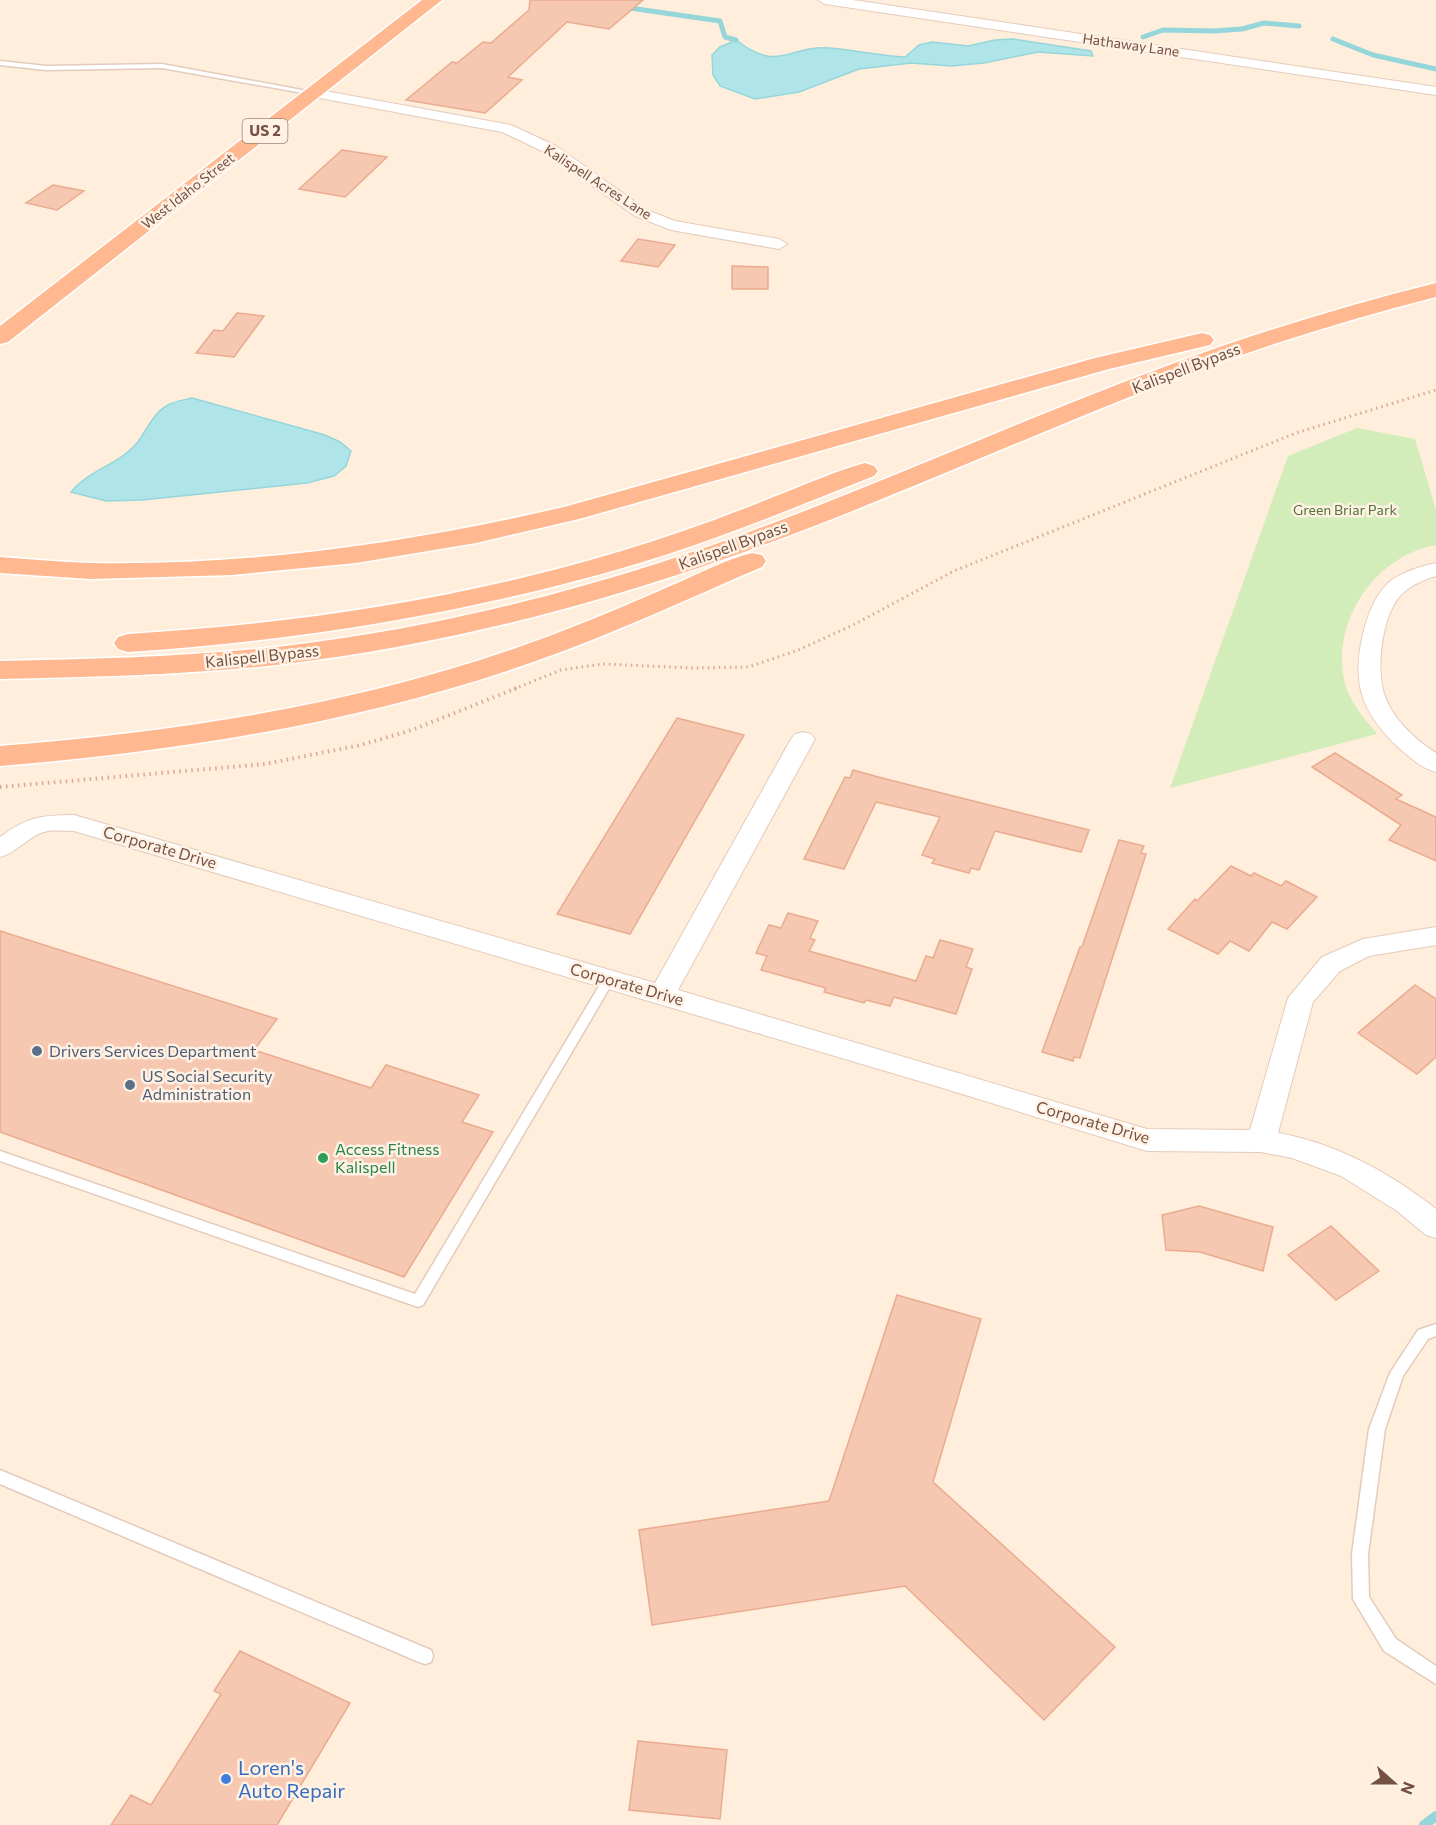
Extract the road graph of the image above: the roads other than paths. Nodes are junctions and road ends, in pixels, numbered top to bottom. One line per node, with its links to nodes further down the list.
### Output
1 (433, 0): 5 (highway, West Idaho Street / US 2)
2 (825, 0): 4 (street, Hathaway Lane)
3 (0, 63): 5 (lane)
4 (1436, 90)
5 (314, 93): 6 (street, Kalispell Acres Lane); 9 (highway, West Idaho Street / US 2)
6 (779, 244)
7 (1436, 273): 10 (highway, Kalispell Bypass)
8 (1436, 290): 11 (highway, Kalispell Bypass)
9 (0, 337)
10 (1202, 340): 12 (highway, Kalispell Bypass); 14 (highway)
11 (1039, 426): 17 (highway, Kalispell Bypass); 19 (highway)
12 (968, 430)
13 (904, 456): 16 (highway, Kalispell Bypass)
14 (0, 565)
15 (1436, 569): 20 (street)
16 (0, 647)
17 (0, 670)
18 (803, 739): 24 (street)
19 (0, 756)
20 (1436, 764)
21 (0, 849): 23 (street, Corporate Drive)
22 (1436, 936): 25 (street)
23 (609, 979): 24 (street, Corporate Drive); 26 (lane)
24 (662, 994): 25 (street, Corporate Drive)
25 (1261, 1141): 27 (street, Corporate Drive)
26 (0, 1156)
27 (1436, 1226)
28 (1436, 1330): 31 (lane)
29 (0, 1477): 30 (lane)
30 (425, 1656)
31 (1436, 1676)

